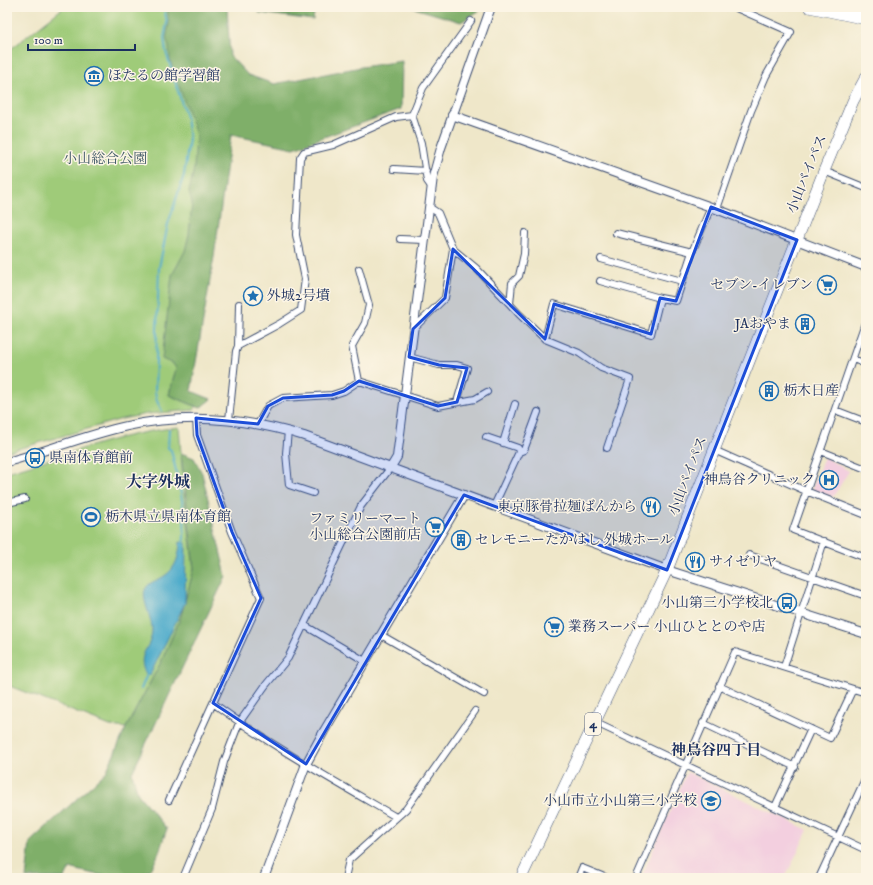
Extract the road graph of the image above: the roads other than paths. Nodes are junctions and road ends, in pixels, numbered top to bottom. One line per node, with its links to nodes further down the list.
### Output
1 (491, 7): 10 (street)
2 (734, 7): 17 (street)
3 (809, 7): 6 (highway)
4 (848, 7): 5 (highway)
5 (866, 11)
6 (866, 19)
7 (471, 21): 9 (street)
8 (866, 77): 13 (highway, 小山バイパス / 4)
9 (412, 115): 12 (street); 36 (street)
10 (452, 115): 14 (street); 17 (street)
11 (394, 169): 12 (street)
12 (426, 171): 14 (street)
13 (824, 171): 15 (street); 22 (highway, 小山バイパス / 4)
14 (432, 188): 16 (street)
15 (866, 188)
16 (429, 208): 21 (street); 23 (street)
17 (714, 208): 22 (street); 24 (street)
18 (525, 233): 32 (street)
19 (616, 233): 24 (street)
20 (400, 239): 21 (street)
21 (424, 240): 34 (street)
22 (797, 240): 26 (street); 55 (highway, 小山バイパス / 4)
23 (453, 250): 32 (street); 34 (street)
24 (692, 252): 29 (street)
25 (600, 259): 29 (street)
26 (866, 267)
27 (359, 269): 40 (street)
28 (600, 280): 30 (street)
29 (682, 281): 30 (street)
30 (660, 298): 35 (street)
31 (239, 304): 36 (street)
32 (510, 304): 35 (street)
33 (866, 320): 38 (street)
34 (413, 329): 37 (street)
35 (545, 339): 54 (street)
36 (238, 346): 48 (street)
37 (409, 357): 42 (street); 43 (street)
38 (853, 359): 39 (street); 45 (street)
39 (866, 364)
40 (359, 381): 42 (street); 50 (street)
41 (487, 392): 43 (street)
42 (404, 397): 43 (street); 59 (street)
43 (456, 402)
44 (516, 404): 53 (street)
45 (835, 410): 49 (street); 56 (street)
46 (538, 412): 57 (street)
47 (196, 418): 48 (street); 58 (street); 84 (street)
48 (229, 420): 50 (street)
49 (866, 422)
50 (258, 424): 51 (street)
51 (288, 431): 59 (street); 62 (street)
52 (486, 437): 53 (street)
53 (503, 443): 57 (street)
54 (607, 448)
55 (714, 450): 61 (street); 71 (highway, 小山バイパス / 4)
56 (821, 451): 60 (street); 61 (street)
57 (518, 452): 66 (street)
58 (7, 462)
59 (391, 467): 63 (street); 75 (street)
60 (866, 469)
61 (806, 491): 67 (street); 68 (street)
62 (314, 493)
63 (464, 495): 66 (street); 77 (street)
64 (25, 500): 65 (street)
65 (7, 503)
66 (494, 506): 71 (street)
67 (866, 515)
68 (824, 541): 70 (street); 72 (street)
69 (750, 555): 72 (street)
70 (866, 558)
71 (667, 570): 74 (street); 86 (highway, 小山バイパス / 4)
72 (813, 576): 73 (street); 74 (street)
73 (866, 596)
74 (800, 614): 76 (street); 79 (street)
75 (304, 624): 78 (street); 87 (street)
76 (866, 634)
77 (381, 635): 78 (street); 83 (street)
78 (365, 662): 90 (street)
79 (784, 667): 80 (street); 81 (street)
80 (719, 686): 88 (street); 89 (street)
81 (853, 689): 82 (street); 89 (street)
82 (866, 693)
83 (484, 694)
84 (213, 704): 87 (street); 95 (street)
85 (475, 711): 97 (street)
86 (594, 722): 91 (street); 103 (highway, 小山バイパス / 4)
87 (239, 723): 90 (street); 100 (street)
88 (703, 723): 91 (street); 92 (street)
89 (811, 729): 92 (street)
90 (306, 764): 97 (street); 101 (street)
91 (685, 765): 96 (street); 106 (street)
92 (794, 767): 96 (street)
93 (866, 777): 94 (street)
94 (864, 788): 98 (street)
95 (169, 800)
96 (775, 807): 98 (street)
97 (396, 817): 102 (street)
98 (838, 836): 99 (street); 107 (street)
99 (866, 850)
100 (183, 878)
101 (264, 878)
102 (345, 878)
103 (521, 878)
104 (578, 878): 105 (street)
105 (607, 878)
106 (636, 878)
107 (819, 878)

